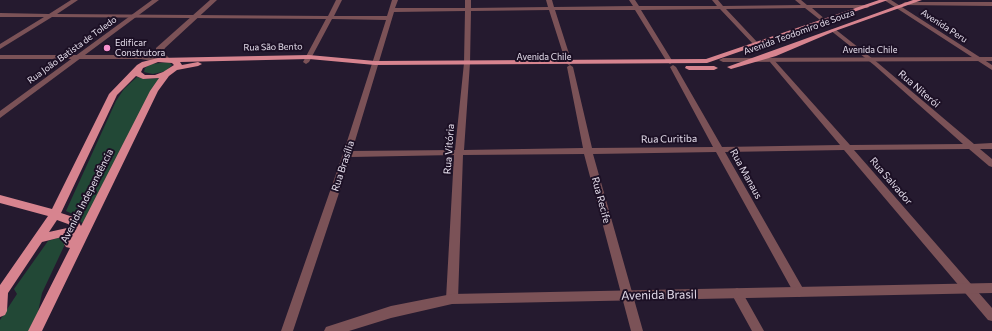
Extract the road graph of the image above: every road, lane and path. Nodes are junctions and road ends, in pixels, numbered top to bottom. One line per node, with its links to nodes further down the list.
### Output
1 (75, 0): 27 (street)
2 (156, 0): 28 (street, Rua João Batista de Toledo)
3 (214, 0): 29 (street)
4 (339, 0): 30 (street)
5 (395, 0): 24 (street, Rua Brasília)
6 (468, 0): 23 (street, Rua Vitória)
7 (549, 0): 21 (street, Rua Recife)
8 (632, 0): 22 (street, Rua Manaus)
9 (715, 0): 19 (street)
10 (798, 0): 17 (street)
11 (886, 0): 18 (main road, Avenida Teodomiro de Souza); 20 (street, Avenida Peru)
12 (919, 0): 14 (main road, Avenida Teodomiro de Souza)
13 (973, 0): 15 (street)
14 (906, 4): 15 (street); 20 (main road, Avenida Teodomiro de Souza)
15 (982, 4): 16 (street); 25 (street)
16 (992, 4)
17 (806, 6): 18 (street); 19 (street); 32 (street)
18 (868, 6): 32 (main road, Avenida Teodomiro de Souza)
19 (721, 7): 22 (street); 34 (street)
20 (898, 7): 33 (main road, Avenida Teodomiro de Souza); 45 (street, Avenida Peru)
21 (551, 8): 22 (street); 23 (street); 48 (street, Rua Recife)
22 (637, 8): 49 (street, Rua Manaus)
23 (467, 9): 24 (street); 51 (street, Rua Vitória)
24 (392, 10): 31 (street, Rua Brasília)
25 (992, 10)
26 (0, 15): 27 (street)
27 (50, 15): 28 (street); 35 (street)
28 (136, 15): 29 (street); 37 (street, Rua João Batista de Toledo)
29 (198, 15): 30 (street); 40 (street)
30 (329, 17): 31 (street); 38 (street)
31 (389, 18): 50 (street, Rua Brasília)
32 (824, 21): 34 (main road, Avenida Teodomiro de Souza)
33 (833, 30): 43 (main road, Avenida Teodomiro de Souza); 44 (street, Rua Niterói)
34 (756, 44): 41 (main road, Avenida Teodomiro de Souza)
35 (0, 47)
36 (0, 56): 37 (street)
37 (78, 57): 39 (street); 57 (street, Rua João Batista de Toledo)
38 (308, 59): 40 (main road, Rua São Bento); 50 (main road, Rua São Bento); 53 (main road, Rua São Bento)
39 (158, 60): 40 (main road, Rua São Bento); 55 (main road, Avenida Independência)
40 (169, 60): 53 (main road)
41 (710, 60): 42 (main road); 49 (main road, Avenida Chile); 54 (main road)
42 (724, 60): 43 (street, Avenida Chile); 52 (main road)
43 (751, 60): 46 (street, Avenida Chile); 47 (main road, Avenida Teodomiro de Souza)
44 (873, 62): 45 (street, Avenida Chile); 46 (street, Avenida Chile); 58 (street, Rua Niterói)
45 (988, 62)
46 (774, 63): 47 (street, Avenida Chile); 60 (street, Rua Salvador)
47 (740, 64): 52 (main road, Avenida Teodomiro de Souza)
48 (570, 65): 49 (main road, Avenida Chile); 51 (main road, Avenida Chile); 62 (street, Rua Recife)
49 (671, 65): 54 (main road, Avenida Chile); 61 (street, Rua Manaus)
50 (374, 66): 51 (main road, Avenida Chile); 64 (street, Rua Brasília)
51 (466, 66): 63 (street, Rua Vitória)
52 (731, 67): 54 (main road, Avenida Teodomiro de Souza)
53 (176, 68): 56 (main road)
54 (714, 68)
55 (138, 70): 56 (main road); 67 (main road, Avenida Independência)
56 (166, 74): 77 (main road, Avenida Independência)
57 (0, 115)
58 (971, 146): 59 (street, Rua Curitiba); 60 (street, Rua Curitiba); 65 (street, Rua Niterói)
59 (992, 146)
60 (847, 147): 61 (street, Rua Curitiba); 70 (street, Rua Salvador)
61 (719, 149): 62 (street, Rua Curitiba); 72 (street, Rua Manaus)
62 (588, 151): 63 (street, Rua Curitiba); 75 (street, Rua Recife)
63 (459, 153): 64 (street, Rua Curitiba); 76 (street, Rua Vitória)
64 (347, 154): 81 (street, Rua Brasília)
65 (992, 164)
66 (0, 200): 67 (main road)
67 (55, 214): 68 (main road, Avenida Independência); 69 (main road)
68 (40, 238): 69 (main road); 73 (main road, Avenida Independência)
69 (73, 239): 77 (main road)
70 (968, 288): 71 (street, Avenida Brasil); 72 (street, Avenida Brasil); 79 (street, Rua Salvador)
71 (992, 288)
72 (799, 292): 74 (street, Avenida Brasil)
73 (1, 293): 78 (main road)
74 (737, 293): 75 (street, Avenida Brasil); 84 (street)
75 (626, 296): 76 (street, Avenida Brasil); 83 (street, Rua Recife)
76 (452, 299): 82 (street, Avenida Brasil)
77 (46, 310): 80 (main road, Avenida Independência)
78 (0, 311)
79 (992, 316)
80 (34, 331)
81 (287, 331)
82 (330, 331)
83 (636, 331)
84 (758, 331)

